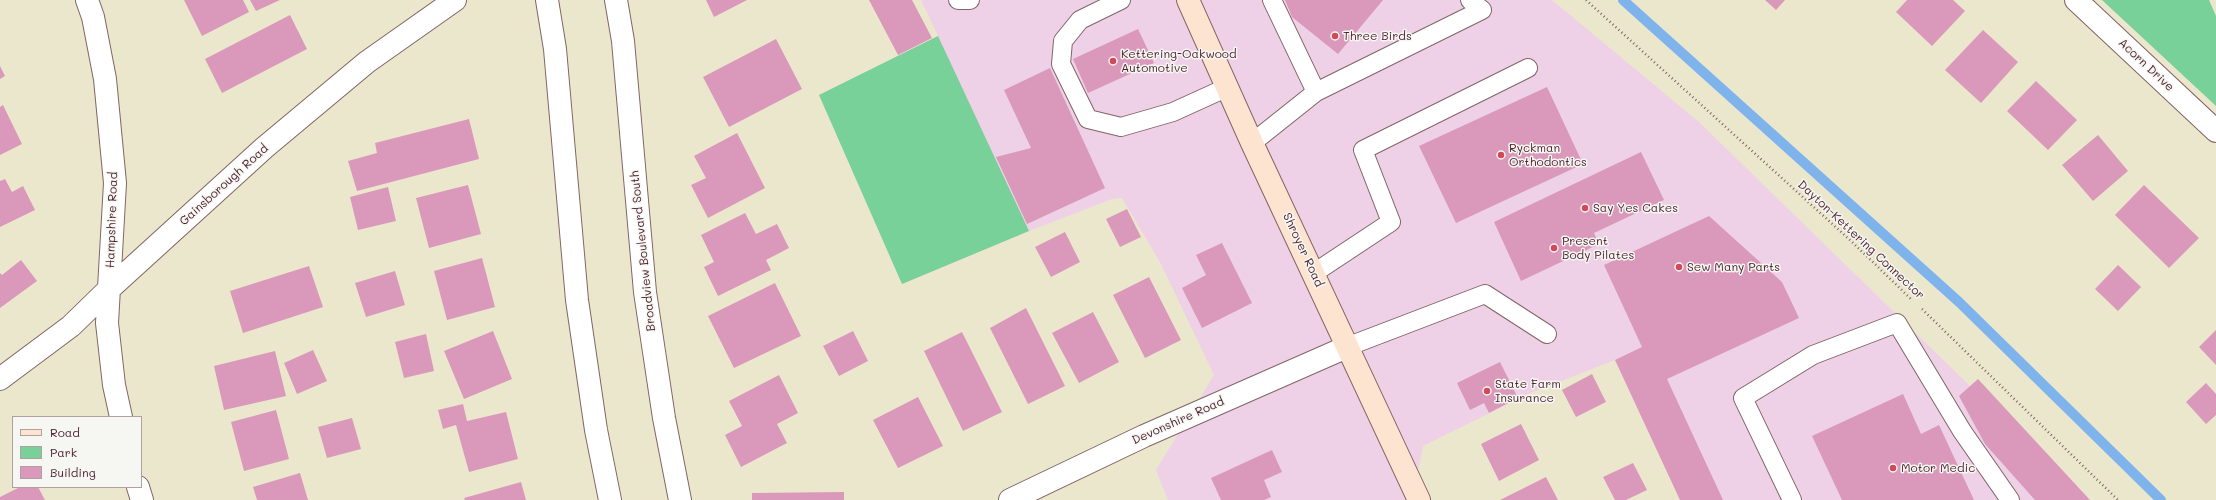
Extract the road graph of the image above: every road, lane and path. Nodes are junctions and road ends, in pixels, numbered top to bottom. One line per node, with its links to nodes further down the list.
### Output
1 (87, 0): 19 (street, Hampshire Road)
2 (455, 0): 19 (street, Gainsborough Road)
3 (547, 0): 28 (street)
4 (616, 0): 29 (street, Broadview Boulevard South)
5 (958, 0): 6 (lane)
6 (970, 0)
7 (1121, 0): 14 (lane)
8 (1188, 0): 14 (main road, Shroyer Road)
9 (1272, 0): 15 (lane)
10 (1470, 0): 15 (lane)
11 (1586, 0): 20 (path, Dayton-Kettering Connector)
12 (2076, 0): 16 (street, Acorn Drive)
13 (1528, 68): 18 (lane)
14 (1228, 87): 17 (main road, Shroyer Road)
15 (1316, 92): 17 (lane)
16 (2216, 131)
17 (1252, 143): 18 (main road, Shroyer Road)
18 (1314, 273): 23 (main road, Shroyer Road)
19 (109, 289): 24 (street, Gainsborough Road); 25 (street, Hampshire Road)
20 (1913, 301)
21 (1919, 307): 34 (path, Dayton-Kettering Connector)
22 (1546, 334): 23 (lane)
23 (1349, 346): 30 (street, Devonshire Road); 31 (main road, Shroyer Road)
24 (0, 380)
25 (121, 416)
26 (138, 488): 27 (street)
27 (142, 500)
28 (610, 500)
29 (680, 500)
30 (1010, 500)
31 (1419, 500)
32 (1792, 500): 33 (lane)
33 (2010, 500)
34 (2118, 500)

